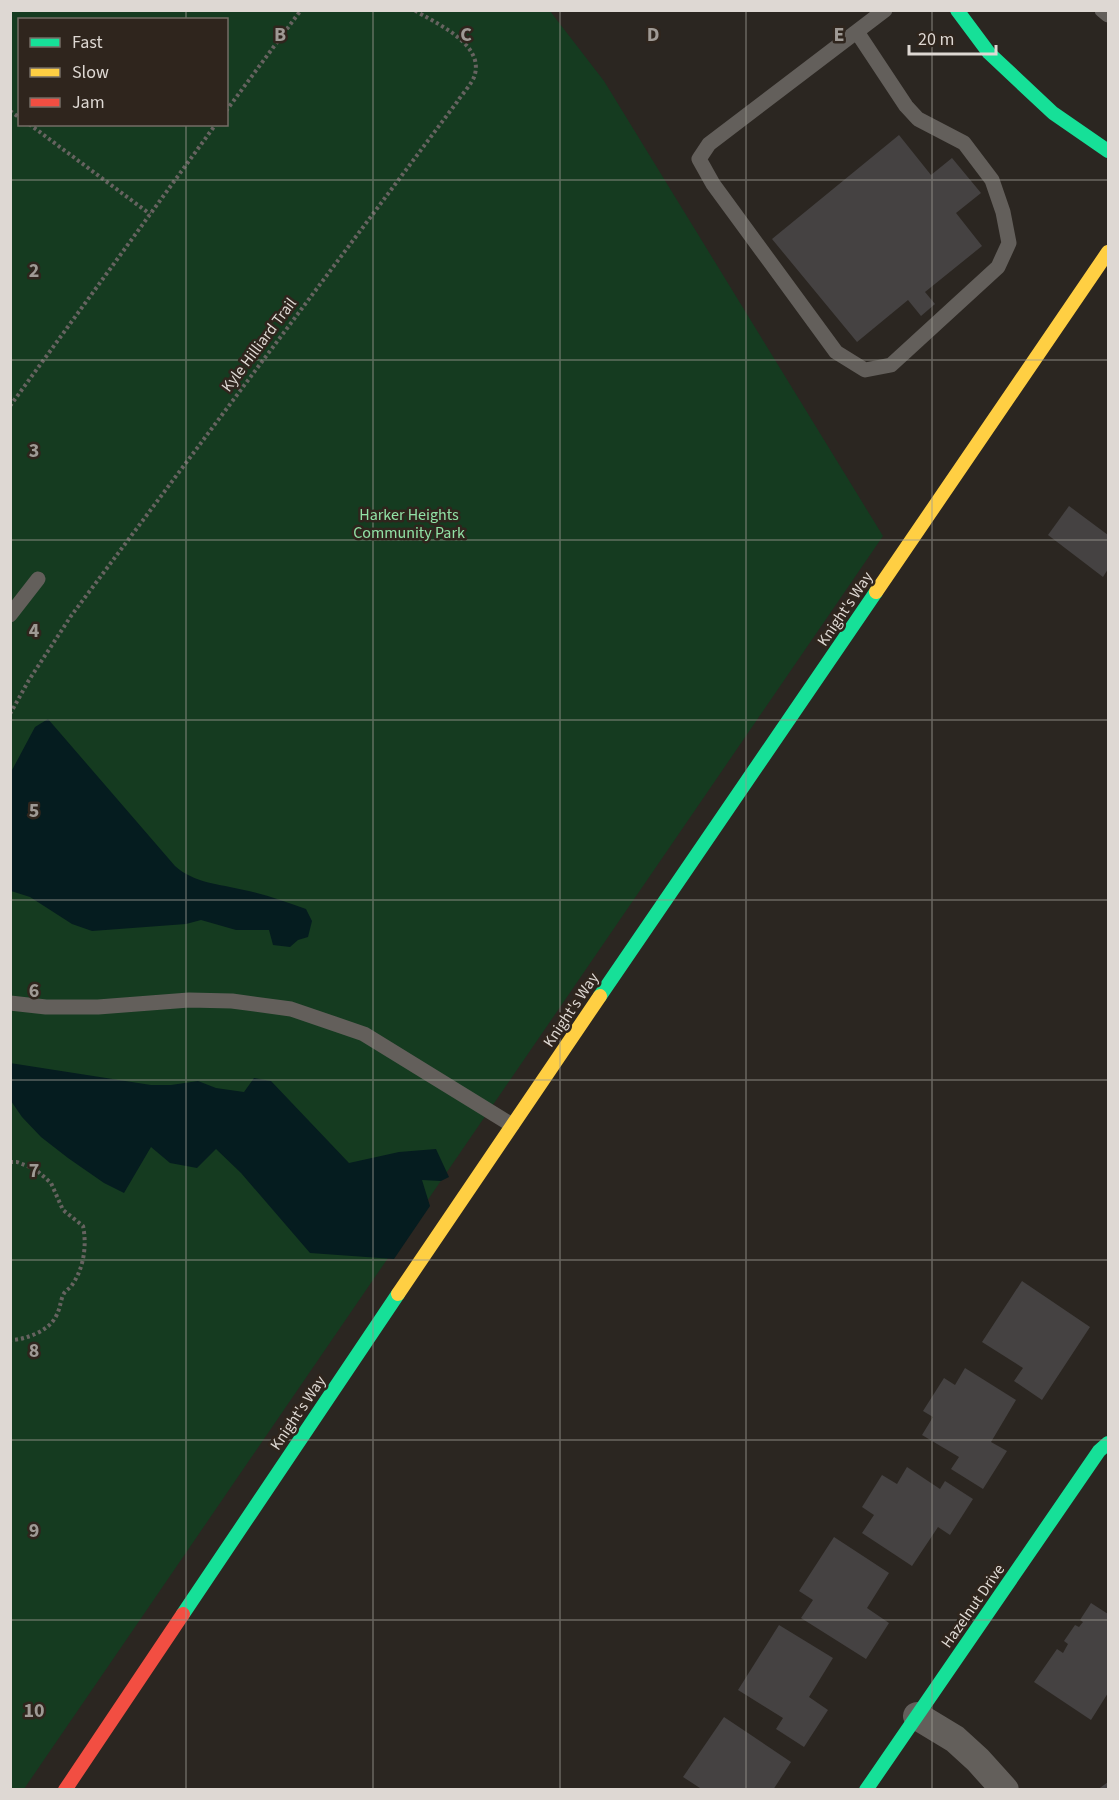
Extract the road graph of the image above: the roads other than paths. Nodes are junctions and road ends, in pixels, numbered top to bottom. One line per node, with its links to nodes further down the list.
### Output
1 (885, 10): 5 (lane)
2 (957, 10): 6 (main road)
3 (1102, 10): 4 (lane)
4 (1108, 15)
5 (857, 32): 5 (lane)
6 (1108, 151)
7 (1108, 252): 11 (main road, Knight's Way)
8 (38, 579): 9 (lane)
9 (10, 615)
10 (10, 1003): 11 (lane)
11 (512, 1125): 14 (main road, Knight's Way)
12 (1108, 1443): 13 (main road, Hazelnut Drive)
13 (917, 1716): 15 (main road, Hazelnut Drive); 16 (street)
14 (65, 1790)
15 (866, 1790)
16 (1005, 1790)

